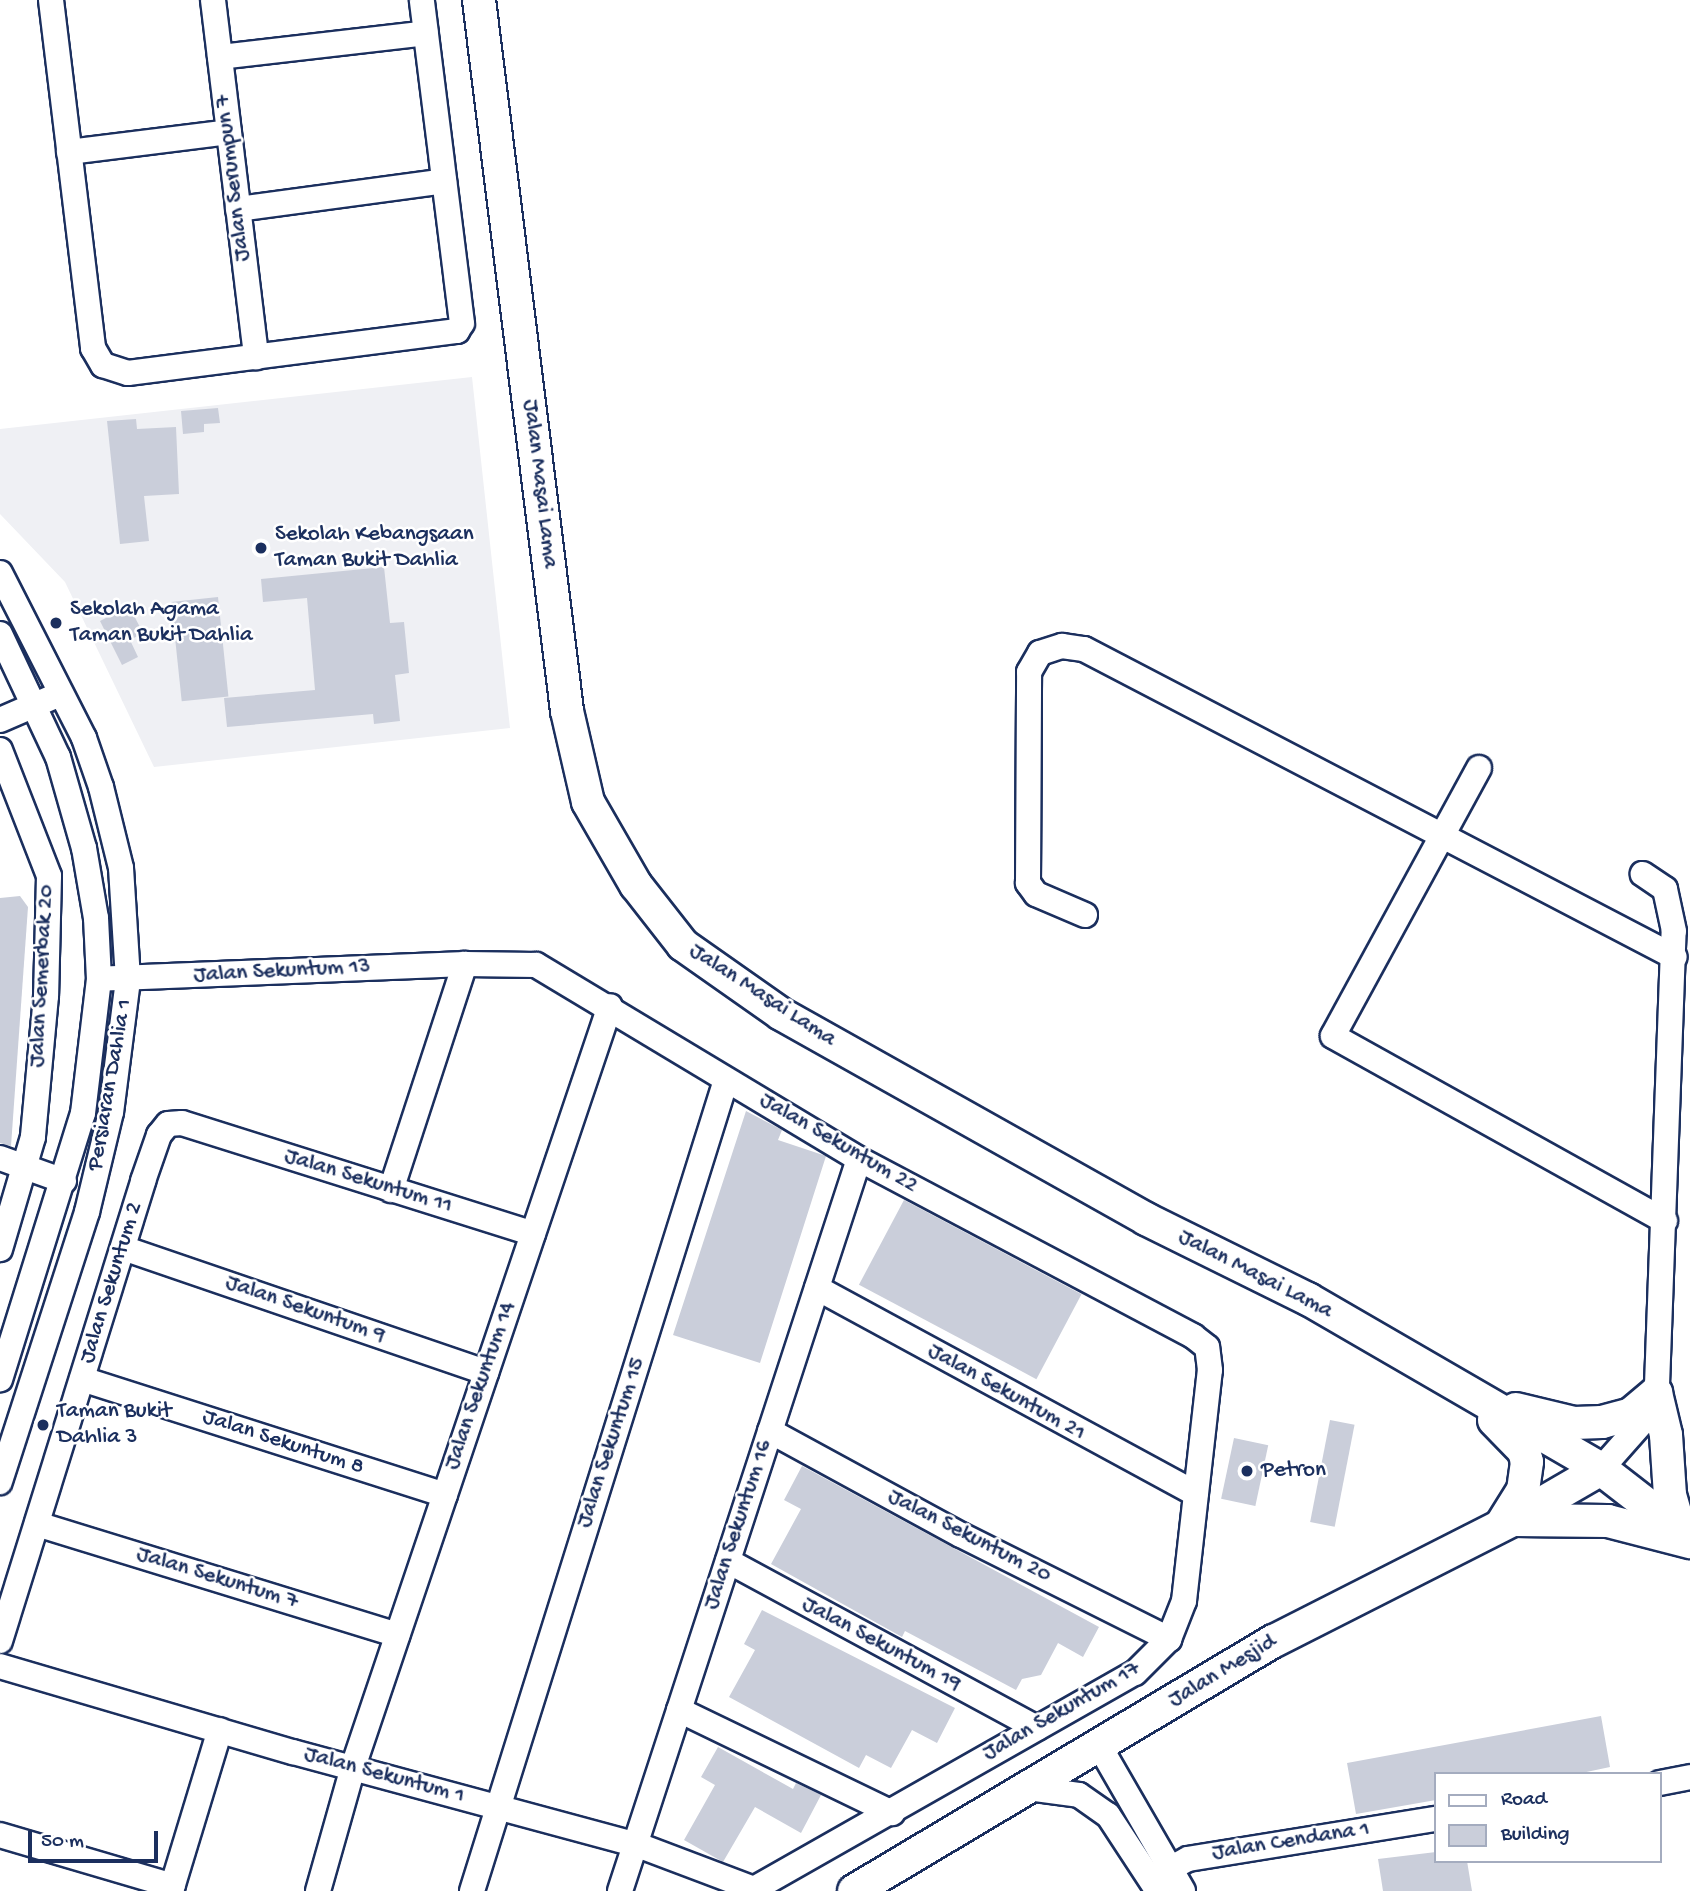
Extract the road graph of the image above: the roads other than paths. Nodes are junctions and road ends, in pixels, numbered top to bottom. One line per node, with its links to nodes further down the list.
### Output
1 (51, 0): 8 (street)
2 (213, 0): 6 (street, Jalan Serumpun 7)
3 (422, 0): 5 (street)
4 (479, 0): 43 (main road, Jalan Masai Lama)
5 (426, 33): 6 (street); 9 (street)
6 (220, 57): 7 (street, Jalan Serumpun 7)
7 (229, 132): 8 (street); 10 (street, Jalan Serumpun 7)
8 (69, 152): 11 (street)
9 (444, 181): 10 (street); 11 (street)
10 (238, 209): 11 (street, Jalan Serumpun 7)
11 (256, 356)
12 (0, 573): 14 (street, Persiaran Dahlia 1)
13 (0, 634): 15 (street, Persiaran Dahlia 1)
14 (63, 693): 15 (street); 25 (street, Persiaran Dahlia 1)
15 (35, 704): 16 (street); 24 (street, Persiaran Dahlia 1)
16 (0, 720)
17 (0, 750): 31 (street, Jalan Semerbak 20)
18 (1479, 768): 19 (street)
19 (1441, 832): 21 (street); 22 (street); 34 (street)
20 (1643, 874): 22 (street)
21 (1084, 915)
22 (1675, 957): 34 (street)
23 (465, 964): 25 (street, Jalan Sekuntum 13); 26 (street, Jalan Sekuntum 22); 33 (street)
24 (99, 979): 25 (street, Jalan Sekuntum 13); 32 (street, Persiaran Dahlia 1)
25 (128, 980): 48 (street, Persiaran Dahlia 1)
26 (610, 1006): 27 (street, Jalan Sekuntum 22); 35 (street, Jalan Sekuntum 14)
27 (726, 1080): 30 (street, Jalan Sekuntum 22); 67 (street, Jalan Sekuntum 15)
28 (204, 1131): 33 (street, Jalan Sekuntum 11); 36 (street, Jalan Sekuntum 2)
29 (0, 1158): 31 (street)
30 (859, 1159): 38 (street, Jalan Sekuntum 16); 39 (street, Jalan Sekuntum 22)
31 (27, 1167): 32 (street); 37 (street, Jalan Semerbak 20)
32 (64, 1181): 41 (street, Persiaran Dahlia 1)
33 (391, 1190): 35 (street, Jalan Sekuntum 11)
34 (1665, 1221): 44 (street)
35 (533, 1234): 40 (street, Jalan Sekuntum 14)
36 (123, 1248): 40 (street, Jalan Sekuntum 9); 42 (street, Jalan Sekuntum 2)
37 (0, 1249)
38 (817, 1288): 46 (street, Jalan Sekuntum 16); 49 (street, Jalan Sekuntum 21)
39 (1208, 1348): 49 (street, Jalan Sekuntum 17)
40 (486, 1372): 50 (street, Jalan Sekuntum 14)
41 (0, 1379)
42 (82, 1379): 50 (street, Jalan Sekuntum 8); 51 (street, Jalan Sekuntum 2)
43 (1450, 1384): 45 (main road, Jalan Masai Lama); 52 (main road)
44 (1656, 1393): 45 (main road); 47 (street); 53 (main road)
45 (1480, 1401): 47 (main road, Jalan Masai Lama)
46 (770, 1432): 54 (street, Jalan Sekuntum 16); 56 (street, Jalan Sekuntum 20)
47 (1601, 1469): 52 (main road, Jalan Mesjid); 53 (main road, Jalan Masai Lama)
48 (0, 1482)
49 (1196, 1494): 56 (street, Jalan Sekuntum 17)
50 (445, 1495): 55 (street, Jalan Sekuntum 14)
51 (37, 1524): 55 (street, Jalan Sekuntum 7); 57 (street, Jalan Sekuntum 2)
52 (1507, 1524): 53 (main road); 62 (main road, Jalan Mesjid)
53 (1687, 1536)
54 (727, 1561): 59 (street, Jalan Sekuntum 16); 60 (street, Jalan Sekuntum 19)
55 (397, 1635): 63 (street, Jalan Sekuntum 14)
56 (1169, 1639): 60 (street, Jalan Sekuntum 17)
57 (0, 1641)
58 (0, 1666): 61 (street, Jalan Sekuntum 1)
59 (679, 1710): 68 (street); 71 (street, Jalan Sekuntum 16)
60 (1037, 1728): 68 (street, Jalan Sekuntum 17)
61 (220, 1730): 63 (street, Jalan Sekuntum 1); 74 (street)
62 (1100, 1747): 66 (main road, Jalan Mesjid); 72 (street)
63 (353, 1767): 67 (street, Jalan Sekuntum 1); 75 (street, Jalan Sekuntum 14)
64 (1690, 1777): 65 (street)
65 (1662, 1783)
66 (1028, 1788): 72 (street); 78 (main road, Jalan Mesjid)
67 (496, 1805): 71 (street, Jalan Sekuntum 1); 76 (street, Jalan Sekuntum 15)
68 (892, 1813): 73 (street, Jalan Sekuntum 17)
69 (1434, 1819): 72 (street, Jalan Cendana 1)
70 (0, 1835): 74 (street)
71 (635, 1844): 73 (street, Jalan Sekuntum 1); 77 (street, Jalan Sekuntum 16)
72 (1159, 1879): 79 (street)
73 (766, 1885)
74 (172, 1888)
75 (318, 1891)
76 (472, 1891)
77 (620, 1891)
78 (854, 1891)
79 (1183, 1891)

